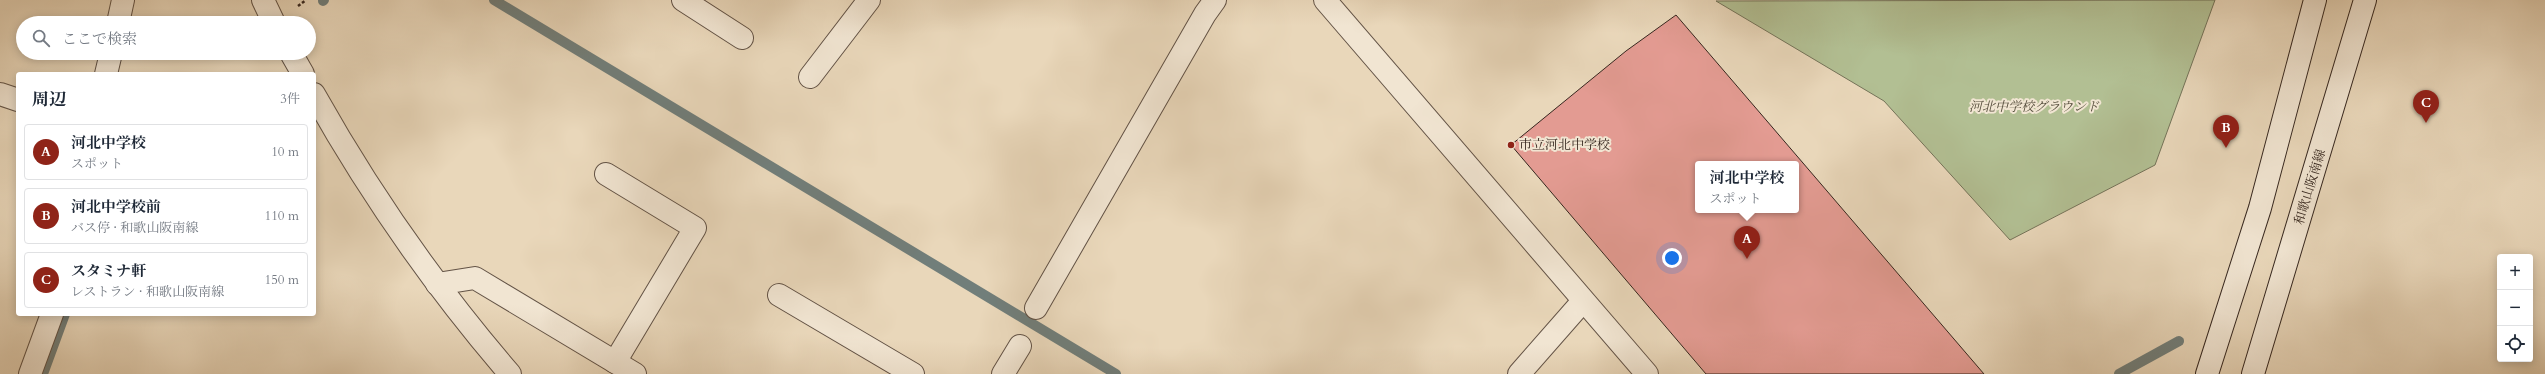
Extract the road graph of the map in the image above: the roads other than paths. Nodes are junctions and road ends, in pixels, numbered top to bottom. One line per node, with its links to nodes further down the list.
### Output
1 (123, 0): 9 (street)
2 (263, 0): 10 (street)
3 (683, 0): 11 (street)
4 (869, 0): 16 (street)
5 (1216, 0): 24 (street)
6 (1325, 0): 23 (street)
7 (2315, 0): 35 (street)
8 (2365, 0): 36 (street, 和歌山阪南線)
9 (120, 16)
10 (271, 16)
11 (742, 38)
12 (109, 60): 14 (street)
13 (295, 60): 15 (street)
14 (106, 72)
15 (302, 72)
16 (810, 77)
17 (0, 94): 19 (street)
18 (316, 98): 21 (street)
19 (16, 99)
20 (606, 174): 27 (street)
21 (437, 284): 27 (street); 29 (street)
22 (779, 295): 31 (street)
23 (1583, 301): 33 (street); 34 (street)
24 (1036, 308)
25 (51, 316): 28 (street)
26 (1020, 346): 32 (street)
27 (615, 362): 30 (street)
28 (30, 374)
29 (510, 374)
30 (635, 374)
31 (913, 374)
32 (1003, 374)
33 (1519, 374)
34 (1647, 374)
35 (2207, 374)
36 (2253, 374)

